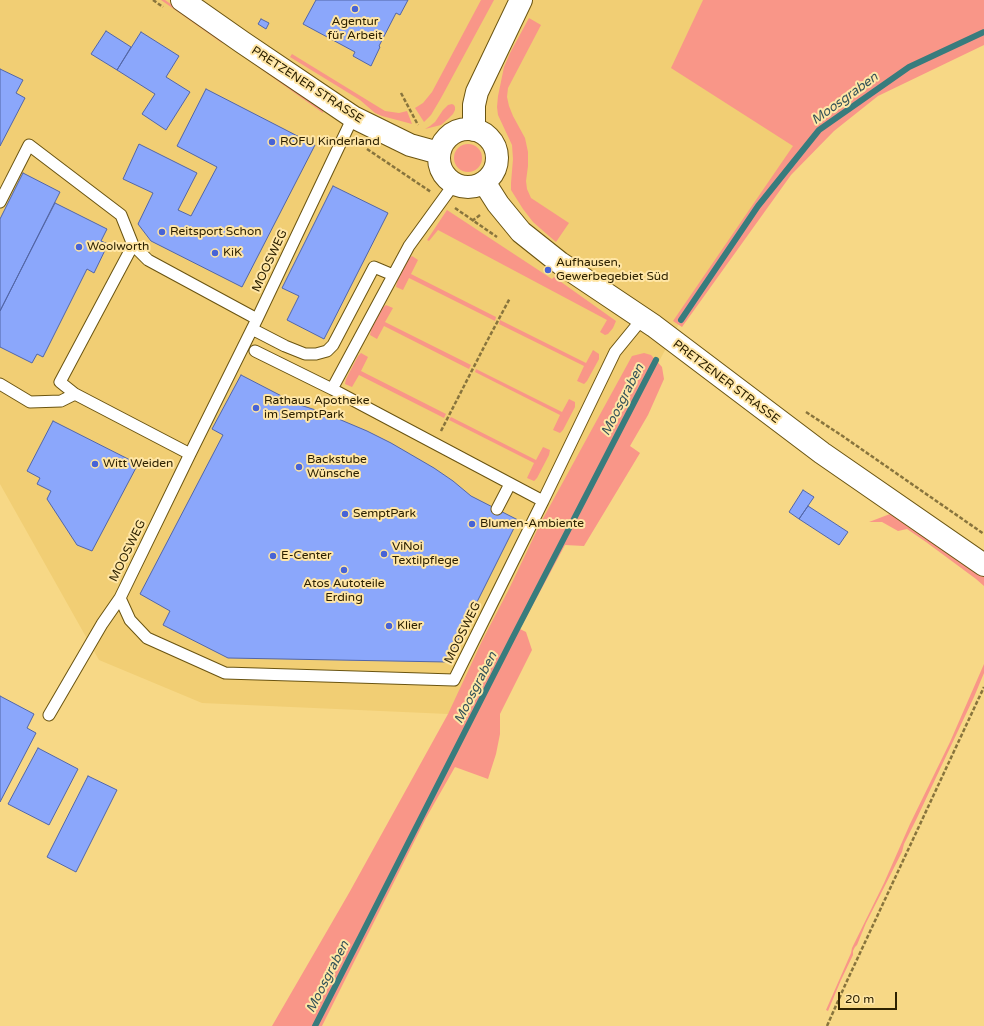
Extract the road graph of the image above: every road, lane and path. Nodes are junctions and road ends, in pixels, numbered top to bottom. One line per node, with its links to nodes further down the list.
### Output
1 (182, 0): 4 (street, PRETZENER STRASSE)
2 (520, 0): 6 (street)
3 (401, 93): 5 (path)
4 (352, 117): 8 (street, PRETZENER STRASSE); 19 (lane, MOOSWEG)
5 (420, 127)
6 (474, 130): 8 (street); 9 (street)
7 (366, 148): 11 (path)
8 (440, 153): 10 (street)
9 (484, 182): 10 (street); 18 (street, PRETZENER STRASSE)
10 (454, 184): 16 (lane)
11 (429, 191)
12 (0, 202): 15 (lane)
13 (451, 206): 14 (path)
14 (472, 220)
15 (133, 245): 19 (lane); 23 (lane)
16 (394, 275): 19 (lane); 22 (lane)
17 (510, 298): 24 (path)
18 (642, 319): 27 (lane); 29 (street, PRETZENER STRASSE)
19 (255, 324): 25 (lane, MOOSWEG)
20 (255, 351): 22 (lane)
21 (0, 384): 23 (lane)
22 (332, 389): 24 (lane)
23 (75, 394): 25 (lane)
24 (434, 443): 26 (lane)
25 (190, 454): 30 (lane, MOOSWEG)
26 (510, 484): 27 (lane); 28 (lane)
27 (543, 502): 30 (lane, MOOSWEG)
28 (497, 509)
29 (984, 565)
30 (120, 598): 32 (lane)
31 (984, 687): 33 (path)
32 (49, 715)
33 (827, 1026)

